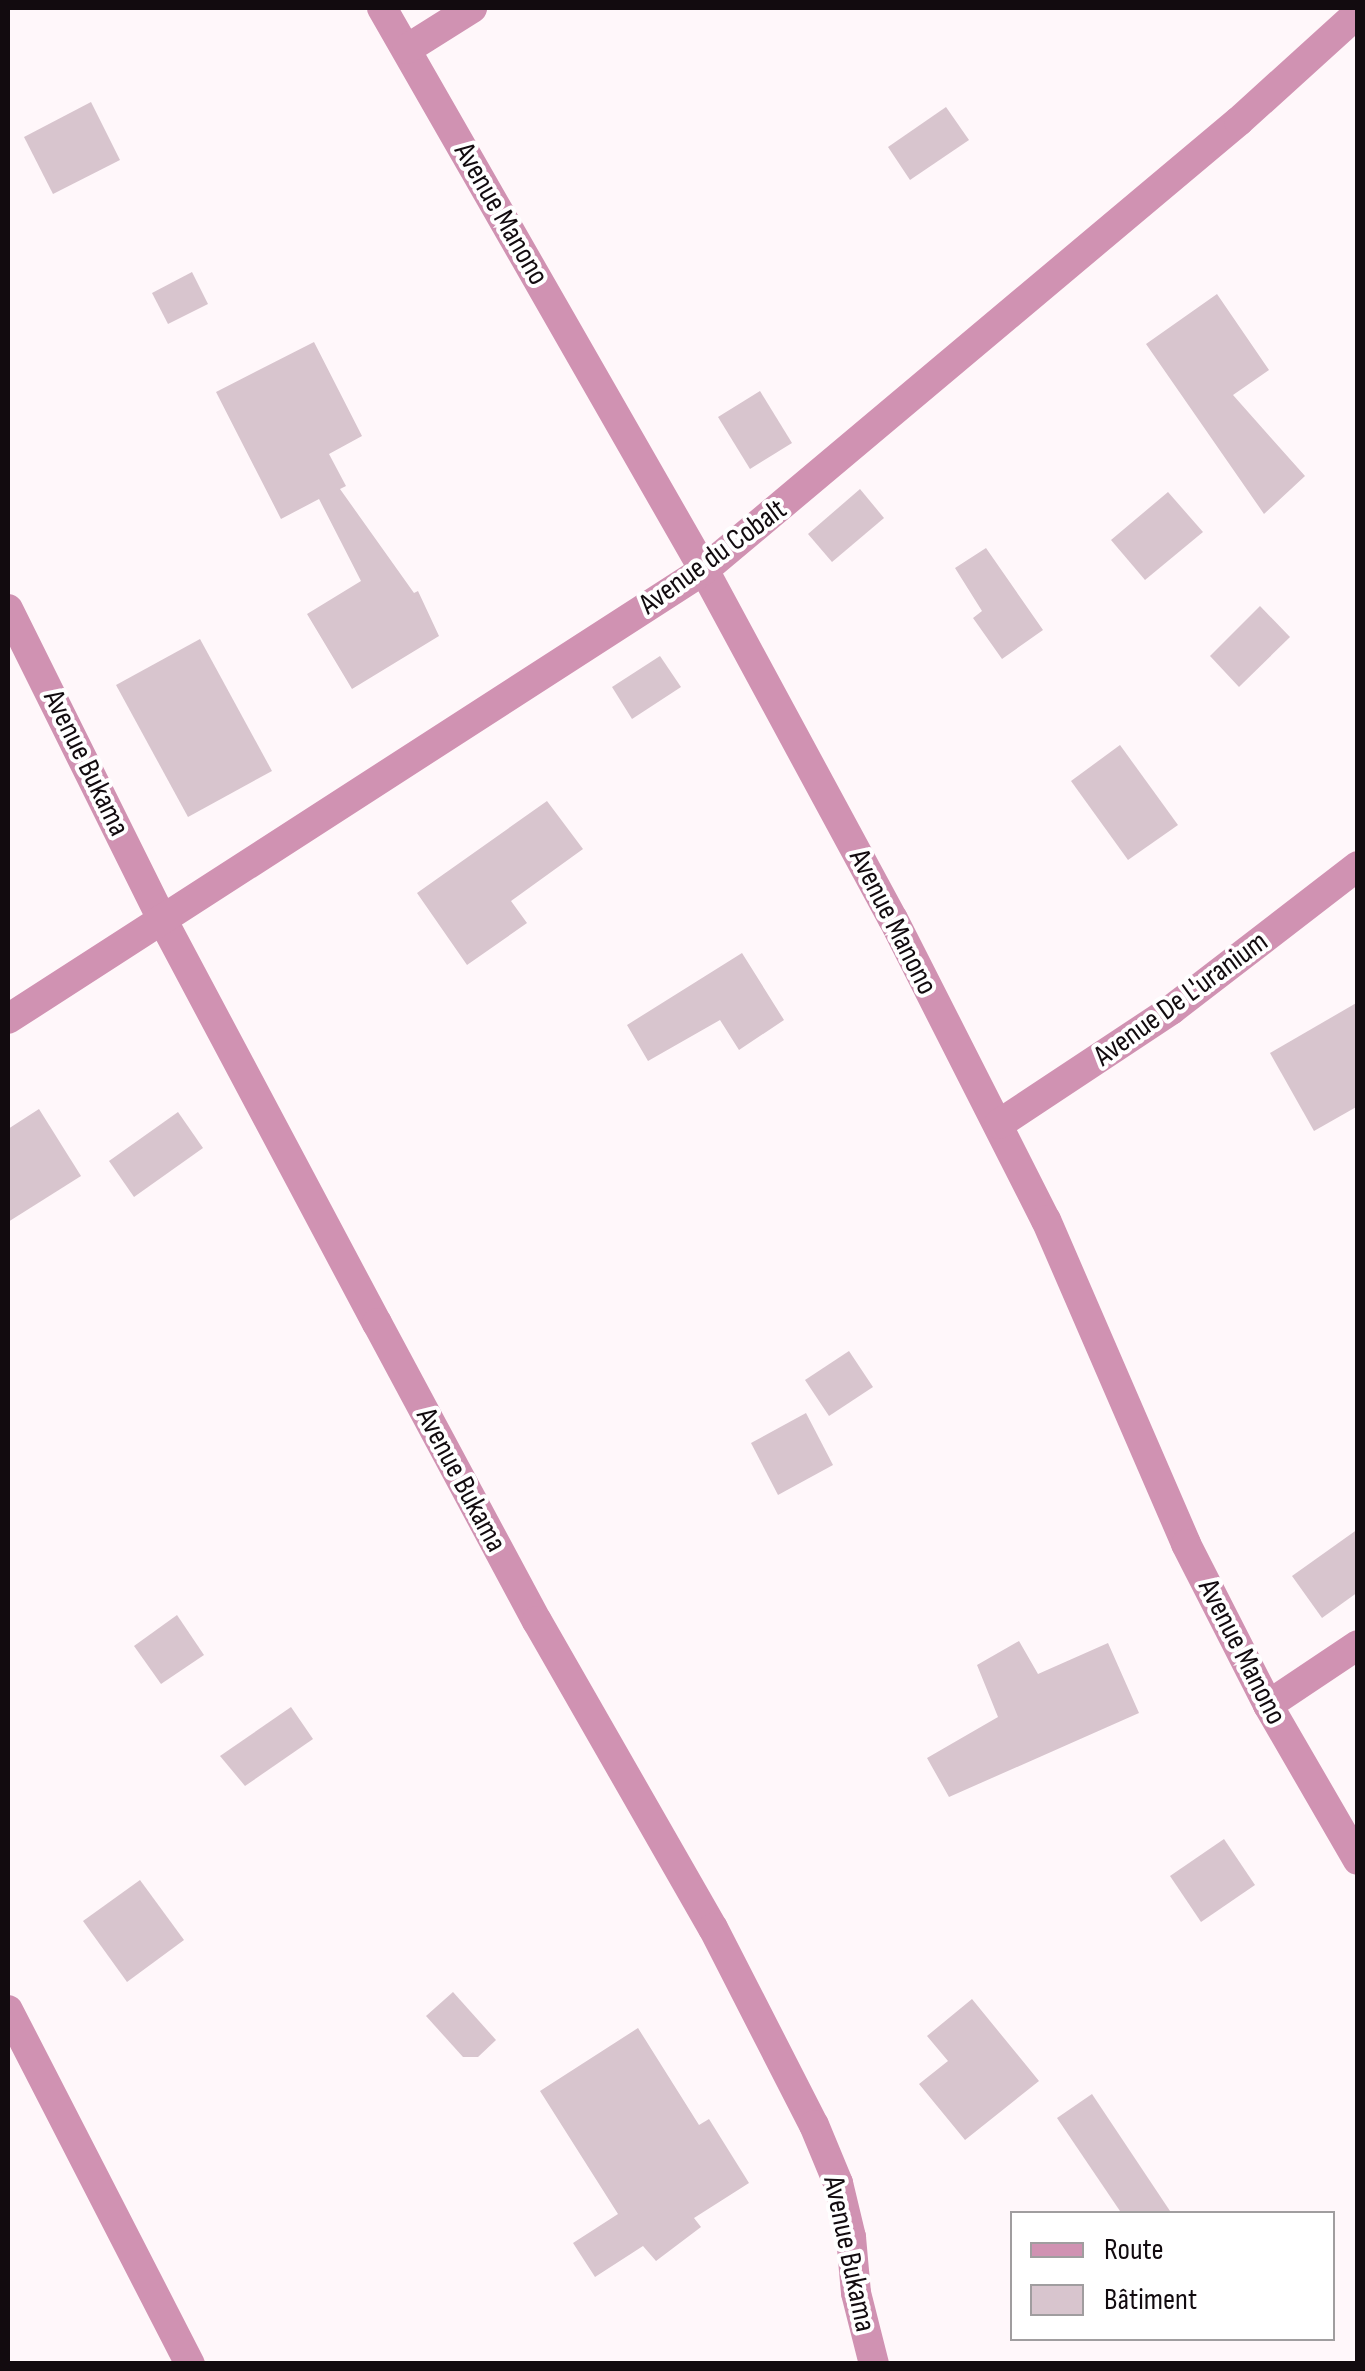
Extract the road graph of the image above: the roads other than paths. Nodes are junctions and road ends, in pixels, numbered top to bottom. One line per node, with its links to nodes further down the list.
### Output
1 (382, 8): 4 (street, Avenue Manono)
2 (472, 8): 4 (street)
3 (1358, 13): 5 (street, Avenue du Cobalt)
4 (407, 49): 5 (street, Avenue Manono)
5 (704, 570): 8 (street, Avenue du Cobalt); 10 (street, Avenue Manono)
6 (8, 609): 8 (street, Avenue Bukama)
7 (1358, 866): 10 (street, Avenue De L'uranium)
8 (162, 920): 9 (street, Avenue du Cobalt); 16 (street, Avenue Bukama)
9 (8, 1019)
10 (1000, 1124): 12 (street, Avenue Manono)
11 (1358, 1645): 12 (street)
12 (1268, 1706): 13 (street, Avenue Manono)
13 (1358, 1860)
14 (8, 2010): 15 (street)
15 (190, 2364)
16 (874, 2364)

